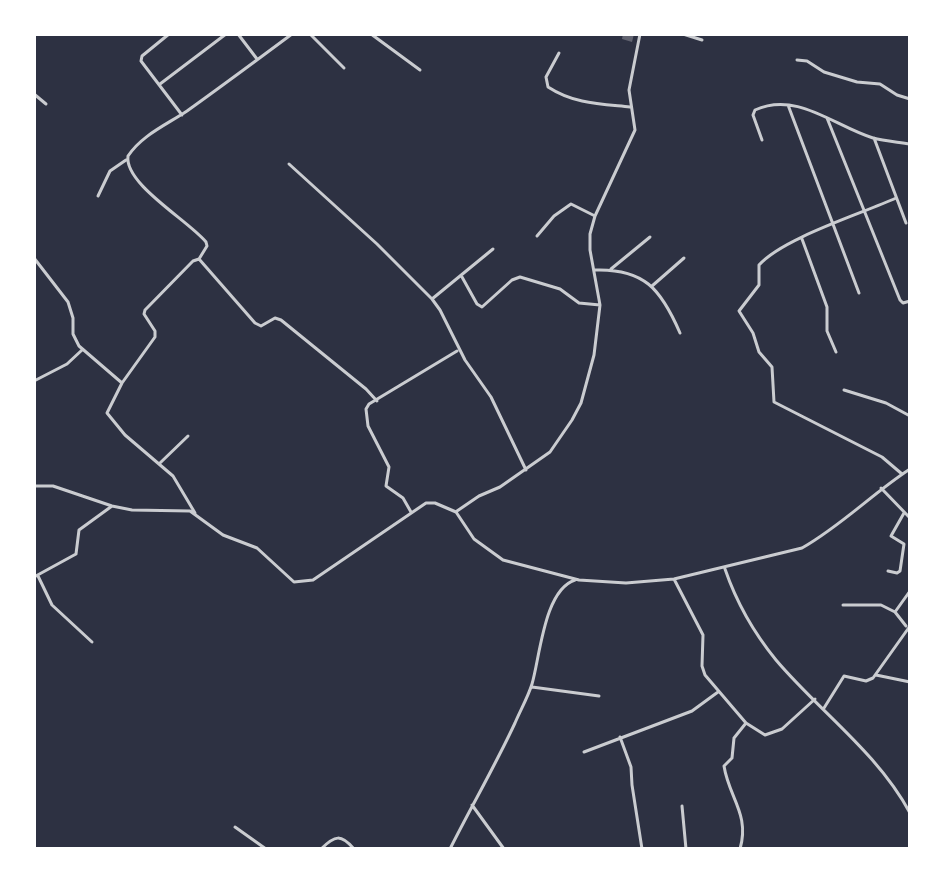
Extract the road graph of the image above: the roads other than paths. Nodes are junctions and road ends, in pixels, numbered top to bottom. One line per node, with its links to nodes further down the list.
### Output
1 (169, 34): 17 (street)
2 (226, 34): 17 (street)
3 (238, 34): 13 (street)
4 (280, 34): 10 (street)
5 (292, 34): 10 (street)
6 (310, 34): 15 (street)
7 (371, 34): 16 (street)
8 (640, 34): 22 (street)
9 (683, 34): 11 (street)
10 (284, 39): 13 (street)
11 (702, 40)
12 (559, 53): 22 (street)
13 (257, 59): 23 (street)
14 (797, 60): 19 (street)
15 (344, 68)
16 (420, 70)
17 (160, 84): 23 (street)
18 (34, 94): 20 (street)
19 (910, 99)
20 (46, 104)
21 (788, 105): 24 (street); 26 (street); 35 (street)
22 (630, 107): 33 (street)
23 (182, 115): 28 (street)
24 (827, 118): 25 (street); 32 (street)
25 (874, 138): 27 (street); 31 (street)
26 (762, 140)
27 (910, 144)
28 (126, 160): 30 (street); 42 (street)
29 (289, 164): 48 (street)
30 (98, 196)
31 (896, 198): 32 (street); 34 (street)
32 (864, 212): 35 (street); 49 (street)
33 (595, 216): 36 (street); 44 (street)
34 (906, 223)
35 (834, 224): 38 (street); 47 (street)
36 (537, 236)
37 (650, 237): 43 (street)
38 (802, 239): 54 (street); 64 (street)
39 (493, 249): 45 (street)
40 (34, 258): 52 (street)
41 (684, 258): 46 (street)
42 (199, 259): 56 (street); 58 (street)
43 (611, 269): 44 (street); 46 (street)
44 (594, 270): 50 (street)
45 (462, 277): 48 (street); 50 (street)
46 (652, 286): 51 (street)
47 (859, 293)
48 (432, 299): 53 (street)
49 (910, 301)
50 (600, 305): 63 (street)
51 (680, 333)
52 (82, 350): 55 (street); 56 (street)
53 (459, 350): 58 (street); 63 (street)
54 (836, 352)
55 (34, 381)
56 (122, 383): 61 (street)
57 (844, 390): 59 (street)
58 (377, 401): 68 (street)
59 (910, 416)
60 (188, 436): 61 (street)
61 (160, 463): 71 (street)
62 (910, 469): 64 (street)
63 (526, 470): 69 (street)
64 (902, 474): 66 (street)
65 (34, 486): 67 (street)
66 (881, 488): 70 (street); 73 (street)
67 (112, 506): 71 (street); 75 (street)
68 (411, 512): 69 (street); 71 (street)
69 (456, 512): 77 (street)
70 (904, 513): 72 (street); 74 (street)
71 (195, 514)
72 (910, 518)
73 (725, 569): 76 (street); 88 (street)
74 (888, 571)
75 (36, 576): 82 (street)
76 (674, 579): 77 (street); 86 (street)
77 (579, 580): 85 (street)
78 (910, 591): 80 (street)
79 (843, 605): 80 (street)
80 (895, 612): 81 (street)
81 (908, 626): 83 (street)
82 (92, 642)
83 (876, 675): 84 (street); 89 (street)
84 (910, 682)
85 (532, 687): 87 (street); 93 (street)
86 (718, 692): 90 (street); 91 (street)
87 (599, 696)
88 (815, 699): 89 (street); 90 (street)
89 (824, 708): 95 (street)
90 (746, 723): 104 (street)
91 (620, 737): 92 (street); 102 (street)
92 (584, 752)
93 (472, 805): 100 (street); 101 (street)
94 (682, 806): 103 (street)
95 (910, 813)
96 (235, 827): 97 (street)
97 (266, 849)
98 (321, 849): 99 (street)
99 (354, 849)
100 (450, 849)
101 (504, 849)
102 (642, 849)
103 (686, 849)
104 (740, 849)

